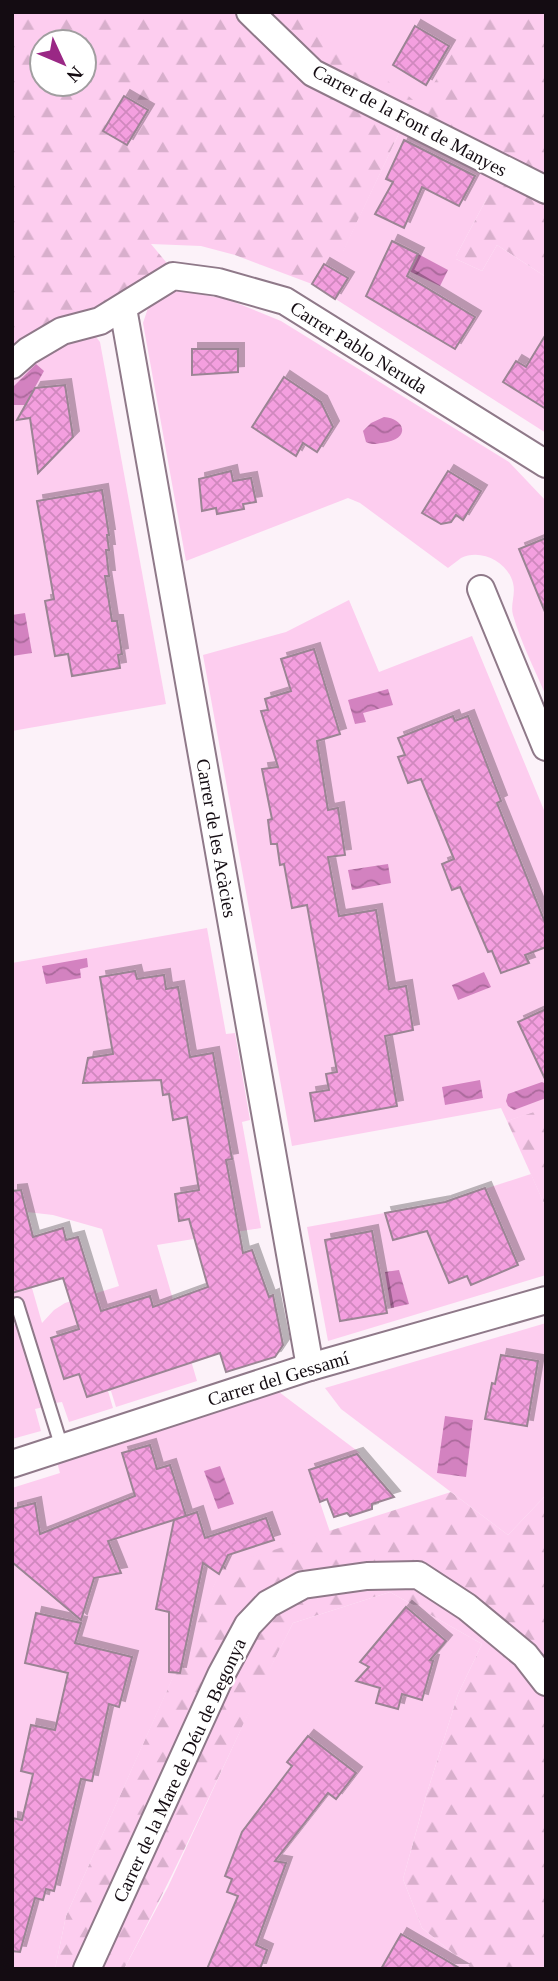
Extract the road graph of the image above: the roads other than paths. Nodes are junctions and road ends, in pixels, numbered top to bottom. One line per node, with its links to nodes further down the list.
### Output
1 (250, 12): 2 (street, Carrer de la Font de Manyes)
2 (546, 191)
3 (123, 308): 4 (street, Carrer Pablo Neruda); 5 (street, Carrer Pablo Neruda); 10 (street, Carrer de les Acàcies)
4 (12, 365)
5 (546, 464)
6 (481, 589): 7 (street)
7 (546, 747)
8 (546, 1300): 10 (street, Carrer del Gessamí)
9 (16, 1304): 11 (lane)
10 (310, 1367): 11 (street, Carrer del Gessamí)
11 (62, 1448): 12 (street, Carrer del Gessamí)
12 (12, 1464)
13 (546, 1682): 14 (street, Carrer de la Mare de Déu de Begonya)
14 (87, 1969)

